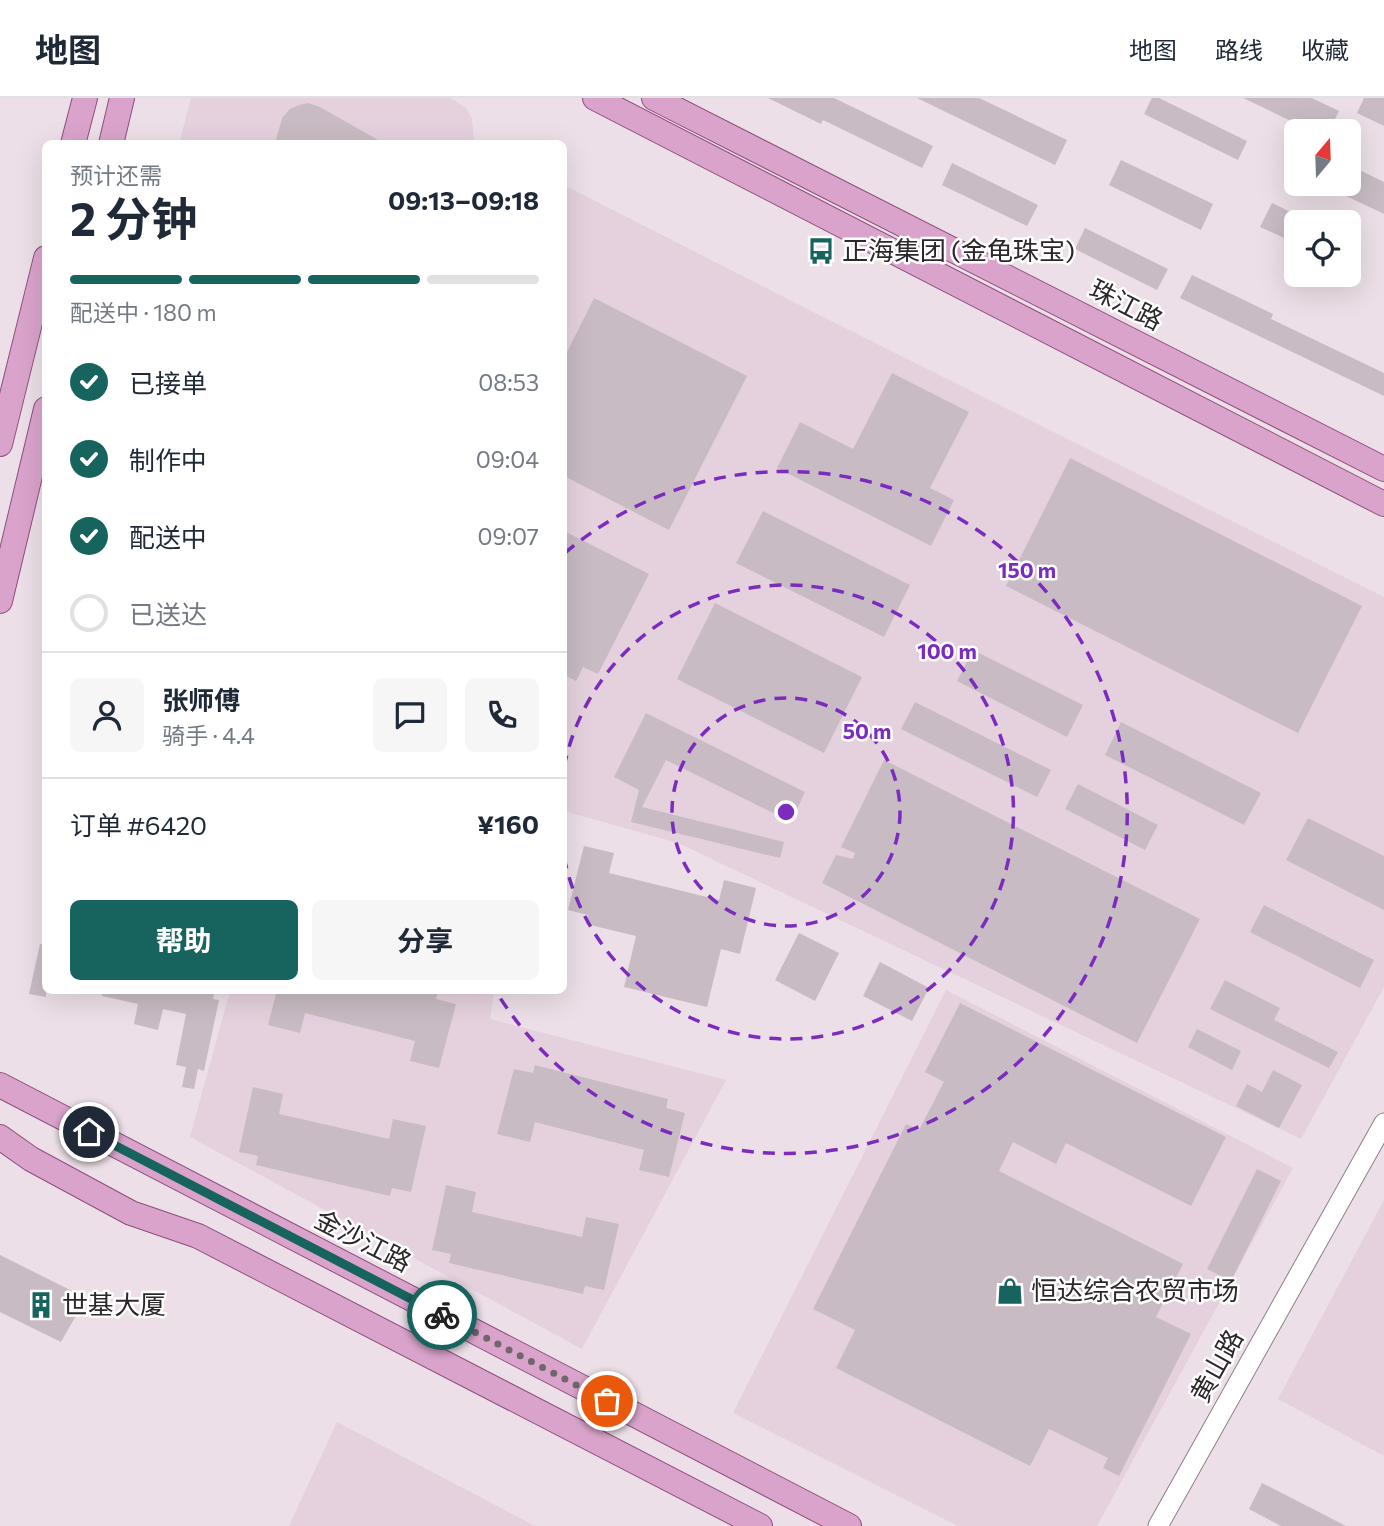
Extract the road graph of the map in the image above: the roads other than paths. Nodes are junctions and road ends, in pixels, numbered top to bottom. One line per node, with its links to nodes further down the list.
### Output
1 (85, 98): 5 (main road)
2 (122, 98): 6 (main road)
3 (595, 98): 11 (main road)
4 (654, 98): 10 (main road, 珠江路)
5 (75, 140)
6 (112, 140)
7 (42, 274): 9 (main road)
8 (42, 426): 12 (main road)
9 (0, 444)
10 (1384, 469)
11 (1384, 504)
12 (1, 596)
13 (0, 1085): 19 (main road, 金沙江路)
14 (1384, 1123): 20 (street, 黄山路)
15 (0, 1137): 17 (main road)
16 (0, 1146): 17 (main road)
17 (31, 1158): 18 (main road)
18 (760, 1526)
19 (849, 1526)
20 (1158, 1526)

